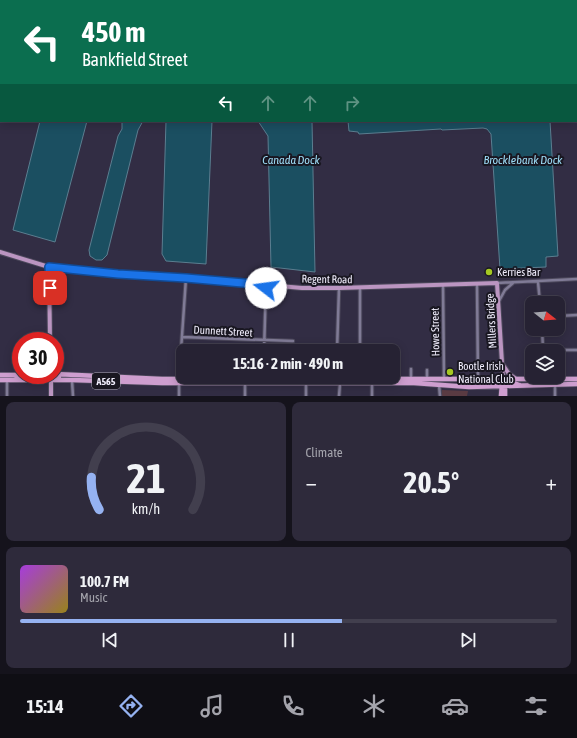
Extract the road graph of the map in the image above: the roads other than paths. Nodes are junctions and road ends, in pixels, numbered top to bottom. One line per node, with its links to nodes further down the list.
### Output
1 (0, 252): 2 (main road, Regent Road)
2 (49, 267): 3 (main road, Regent Road); 17 (main road)
3 (186, 278): 9 (main road, Regent Road); 18 (street)
4 (577, 279): 5 (street, Regent Road)
5 (538, 282): 7 (street, Regent Road); 13 (street)
6 (498, 283): 7 (street, Regent Road); 8 (main road, Regent Road); 14 (main road, Millers Bridge)
7 (514, 283): 14 (street)
8 (477, 284): 10 (main road, Regent Road); 43 (street)
9 (266, 285): 11 (main road, Regent Road); 19 (street)
10 (443, 285): 12 (main road, Regent Road); 42 (street, Howe Street)
11 (339, 288): 12 (main road, Regent Road); 22 (street)
12 (360, 288): 23 (street)
13 (539, 296)
14 (498, 302): 26 (main road, Millers Bridge)
15 (577, 315): 16 (street)
16 (565, 316)
17 (50, 332)
18 (182, 337): 19 (street, Dunnett Street); 21 (street)
19 (264, 341): 20 (street, Dunnett Street)
20 (293, 341)
21 (182, 344)
22 (337, 344)
23 (360, 344)
24 (565, 350): 25 (street)
25 (577, 350)
26 (502, 361): 37 (main road); 49 (main road, Millers Bridge)
27 (411, 370): 35 (street)
28 (428, 370): 36 (street)
29 (0, 375): 30 (highway)
30 (12, 375)
31 (64, 375): 46 (highway, A565)
32 (64, 378): 45 (highway)
33 (64, 379): 41 (highway, A565)
34 (400, 379): 35 (highway, A565)
35 (411, 379): 36 (highway, A565)
36 (427, 379): 42 (highway, A565)
37 (516, 379): 44 (highway, A565); 49 (highway, A565)
38 (0, 380): 39 (highway, A565)
39 (7, 380): 40 (highway, A565); 59 (street)
40 (12, 380)
41 (72, 380): 45 (highway, A565); 61 (street)
42 (444, 380): 43 (highway, A565)
43 (478, 380): 49 (highway, A565)
44 (577, 380)
45 (87, 381): 47 (highway, A565)
46 (176, 381)
47 (176, 381)
48 (400, 383): 57 (highway, A565)
49 (503, 383): 57 (highway, A565); 58 (highway, A565); 68 (highway, Millers Bridge); 69 (highway, Millers Bridge)
50 (51, 384): 60 (main road)
51 (179, 384): 62 (street)
52 (245, 384): 63 (street)
53 (306, 384): 64 (street)
54 (340, 384): 65 (street)
55 (372, 384): 66 (street)
56 (577, 384): 58 (highway, A565)
57 (439, 385): 67 (street)
58 (556, 385): 70 (street)
59 (7, 396)
60 (51, 396)
61 (73, 396)
62 (179, 396)
63 (245, 396)
64 (306, 396)
65 (339, 396)
66 (372, 396)
67 (440, 396)
68 (501, 396)
69 (505, 396)
70 (555, 396)

